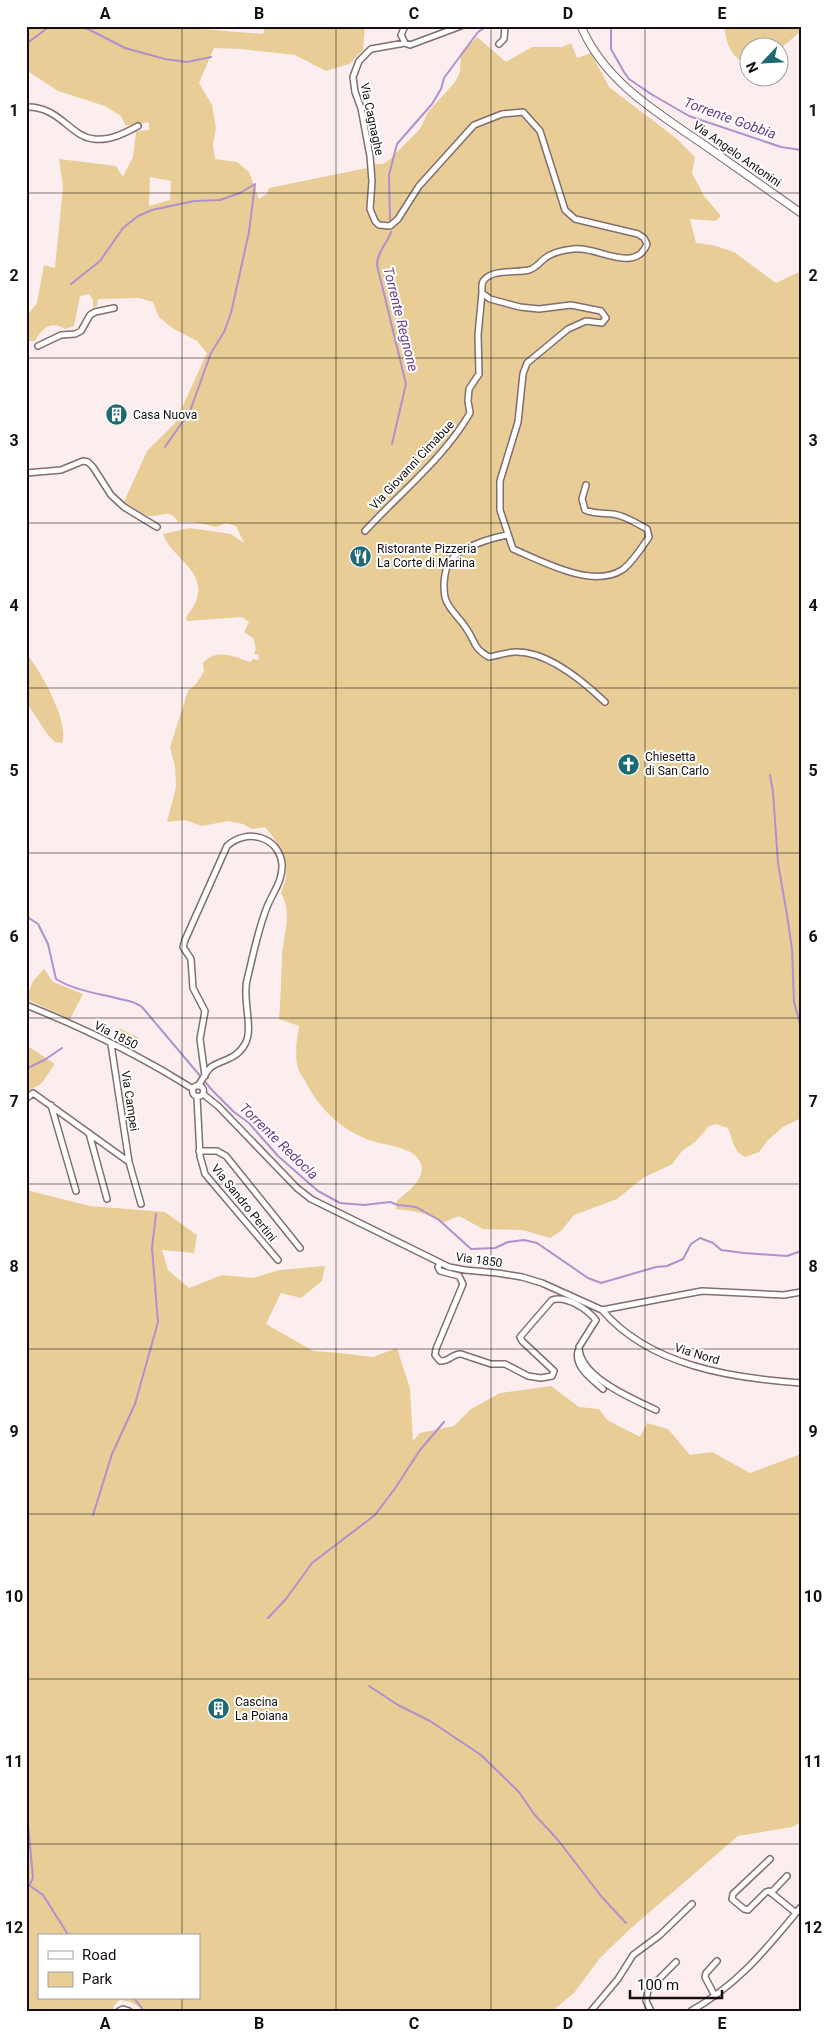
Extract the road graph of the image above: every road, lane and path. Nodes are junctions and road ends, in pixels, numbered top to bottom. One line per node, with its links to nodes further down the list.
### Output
1 (405, 26): 5 (street)
2 (461, 26): 5 (street)
3 (505, 26): 6 (street)
4 (581, 26): 9 (main road, Via Angelo Antonini)
5 (405, 43): 10 (street, Via Cagnaghe)
6 (499, 44)
7 (26, 107): 8 (street)
8 (138, 126)
9 (801, 212)
10 (482, 293): 16 (street, Via Giovanni Cimabue); 17 (street)
11 (114, 308): 12 (street)
12 (38, 346)
13 (26, 473): 15 (street)
14 (586, 486): 17 (street)
15 (157, 527)
16 (365, 531)
17 (507, 535): 18 (street)
18 (477, 650): 19 (street); 20 (street)
19 (471, 654)
20 (605, 702)
21 (26, 1005): 22 (street, Via 1850)
22 (111, 1044): 24 (street, Via 1850); 31 (street, Via Campei)
23 (205, 1076): 23 (street); 24 (street)
24 (197, 1086): 25 (street, Via 1850); 26 (street)
25 (203, 1094): 26 (street); 37 (street, Via 1850)
26 (197, 1097): 30 (street, Via Sandro Pertini)
27 (26, 1099): 28 (street)
28 (50, 1105): 29 (street); 32 (street)
29 (89, 1133): 31 (street); 33 (street)
30 (199, 1151): 35 (street); 36 (street, Via Sandro Pertini)
31 (129, 1162): 34 (street, Via Campei)
32 (76, 1191)
33 (107, 1199)
34 (141, 1204)
35 (300, 1248)
36 (278, 1260)
37 (440, 1263): 39 (street, Via 1850); 40 (street)
38 (801, 1292): 41 (street)
39 (585, 1302): 40 (street); 41 (street, Via 1850)
40 (582, 1307): 42 (street)
41 (602, 1310): 43 (street, Via Nord)
42 (578, 1350): 44 (street); 45 (street)
43 (801, 1383)
44 (603, 1389)
45 (656, 1410)
46 (770, 1859): 48 (street)
47 (787, 1876): 48 (street)
48 (771, 1893): 51 (street)
49 (692, 1904): 57 (street)
50 (801, 1907): 51 (street)
51 (796, 1912): 54 (street)
52 (717, 1961): 54 (street)
53 (676, 1962): 58 (street)
54 (715, 1996): 59 (street)
55 (119, 2011): 56 (street)
56 (129, 2011)
57 (592, 2011)
58 (650, 2011)
59 (691, 2011)

